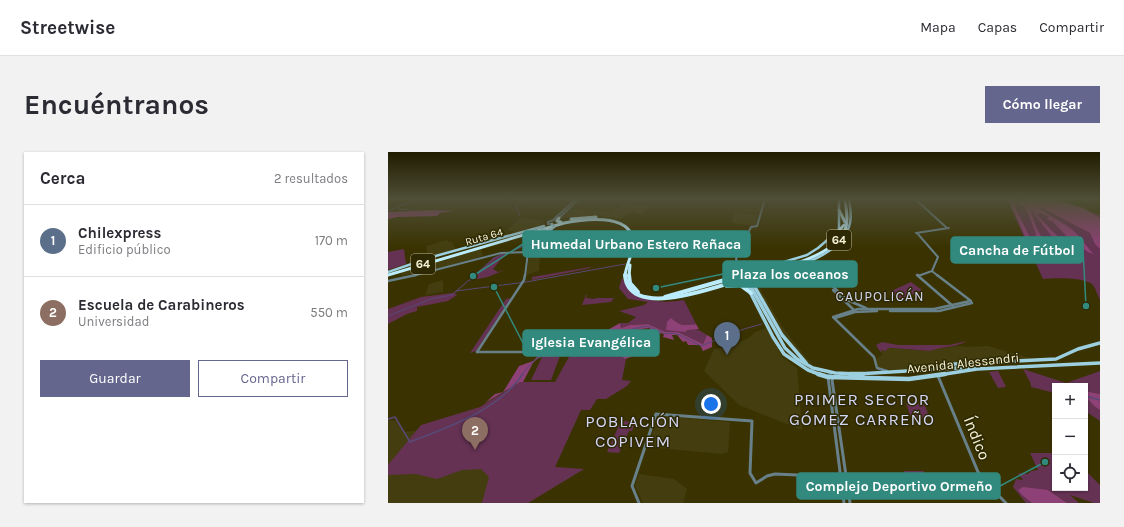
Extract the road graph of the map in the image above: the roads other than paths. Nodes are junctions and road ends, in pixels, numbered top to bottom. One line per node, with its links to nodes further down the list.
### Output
1 (760, 215): 21 (street)
2 (839, 215): 15 (main road)
3 (841, 215): 11 (highway)
4 (844, 215): 11 (highway, 64)
5 (845, 215): 20 (highway, 64)
6 (851, 215): 19 (main road)
7 (934, 215): 22 (street)
8 (560, 216): 10 (highway); 12 (street); 14 (street)
9 (612, 221): 10 (highway); 12 (highway); 17 (highway, Ruta 64 / 64); 31 (highway, Ruta 64 / 64); 32 (highway, Ruta 64 / 64)
10 (561, 222): 12 (highway)
11 (844, 224): 15 (highway); 31 (highway, 64)
12 (553, 226): 14 (main road); 14 (main road)
13 (536, 228): 14 (main road); 14 (main road); 16 (main road)
14 (544, 229): 17 (highway); 18 (street)
15 (836, 234): 26 (main road)
16 (482, 244): 17 (highway); 24 (main road)
17 (473, 249): 24 (highway, Ruta 64 / 64)
18 (528, 252): 27 (street); 39 (street)
19 (826, 252): 20 (highway)
20 (802, 262): 23 (street); 26 (highway); 32 (highway, 64); 37 (main road, Avenida Alessandri)
21 (740, 271): 25 (street); 26 (street)
22 (932, 271): 33 (street); 33 (street)
23 (816, 272): 34 (street); 35 (street)
24 (388, 273)
25 (736, 277): 26 (main road); 28 (main road, Avenida Alessandri, bridge); 31 (highway)
26 (746, 277): 28 (main road); 40 (main road, Avenida Alessandri)
27 (388, 281)
28 (740, 282): 29 (highway); 30 (main road, Avenida Alessandri)
29 (727, 286): 30 (highway); 32 (highway)
30 (751, 293): 38 (main road, Avenida Alessandri)
31 (659, 297)
32 (669, 299)
33 (954, 307): 34 (street); 35 (street)
34 (868, 309): 35 (street)
35 (854, 311): 46 (street)
36 (1100, 343): 42 (main road)
37 (791, 348): 40 (main road); 43 (main road, Avenida Alessandri)
38 (780, 349): 40 (main road); 50 (main road, Avenida Alessandri)
39 (558, 352)
40 (791, 354): 43 (main road, Avenida Alessandri)
41 (1100, 362): 44 (main road, Avenida Alessandri); 48 (main road, Avenida Alessandri)
42 (961, 364): 44 (main road); 45 (main road)
43 (813, 368): 49 (main road, Avenida Alessandri)
44 (954, 368): 45 (main road, Avenida Alessandri); 48 (main road)
45 (933, 369): 47 (main road, Avenida Alessandri)
46 (893, 372): 47 (main road, Avenida Alessandri); 49 (main road, Avenida Alessandri)
47 (899, 372): 52 (main road)
48 (947, 374): 51 (main road, Avenida Alessandri)
49 (834, 375): 50 (main road, Avenida Alessandri); 52 (main road, Avenida Alessandri); 54 (street)
50 (828, 376): 53 (street)
51 (938, 376): 52 (main road, Avenida Alessandri); 57 (street, Índico)
52 (901, 380)
53 (833, 420): 54 (street); 55 (street)
54 (838, 420): 56 (street)
55 (836, 437): 56 (street); 58 (street)
56 (841, 437): 59 (street)
57 (979, 474): 61 (street); 62 (street, Índico)
58 (841, 477): 59 (street); 60 (street); 65 (street); 66 (street)
59 (846, 477): 60 (street); 61 (street)
60 (847, 482): 63 (street); 67 (street)
61 (976, 483): 62 (street)
62 (988, 485): 63 (street); 64 (street, Índico)
63 (983, 488): 64 (street)
64 (997, 495): 68 (street, Índico)
65 (639, 503)
66 (844, 503)
67 (850, 503)
68 (1006, 503)

